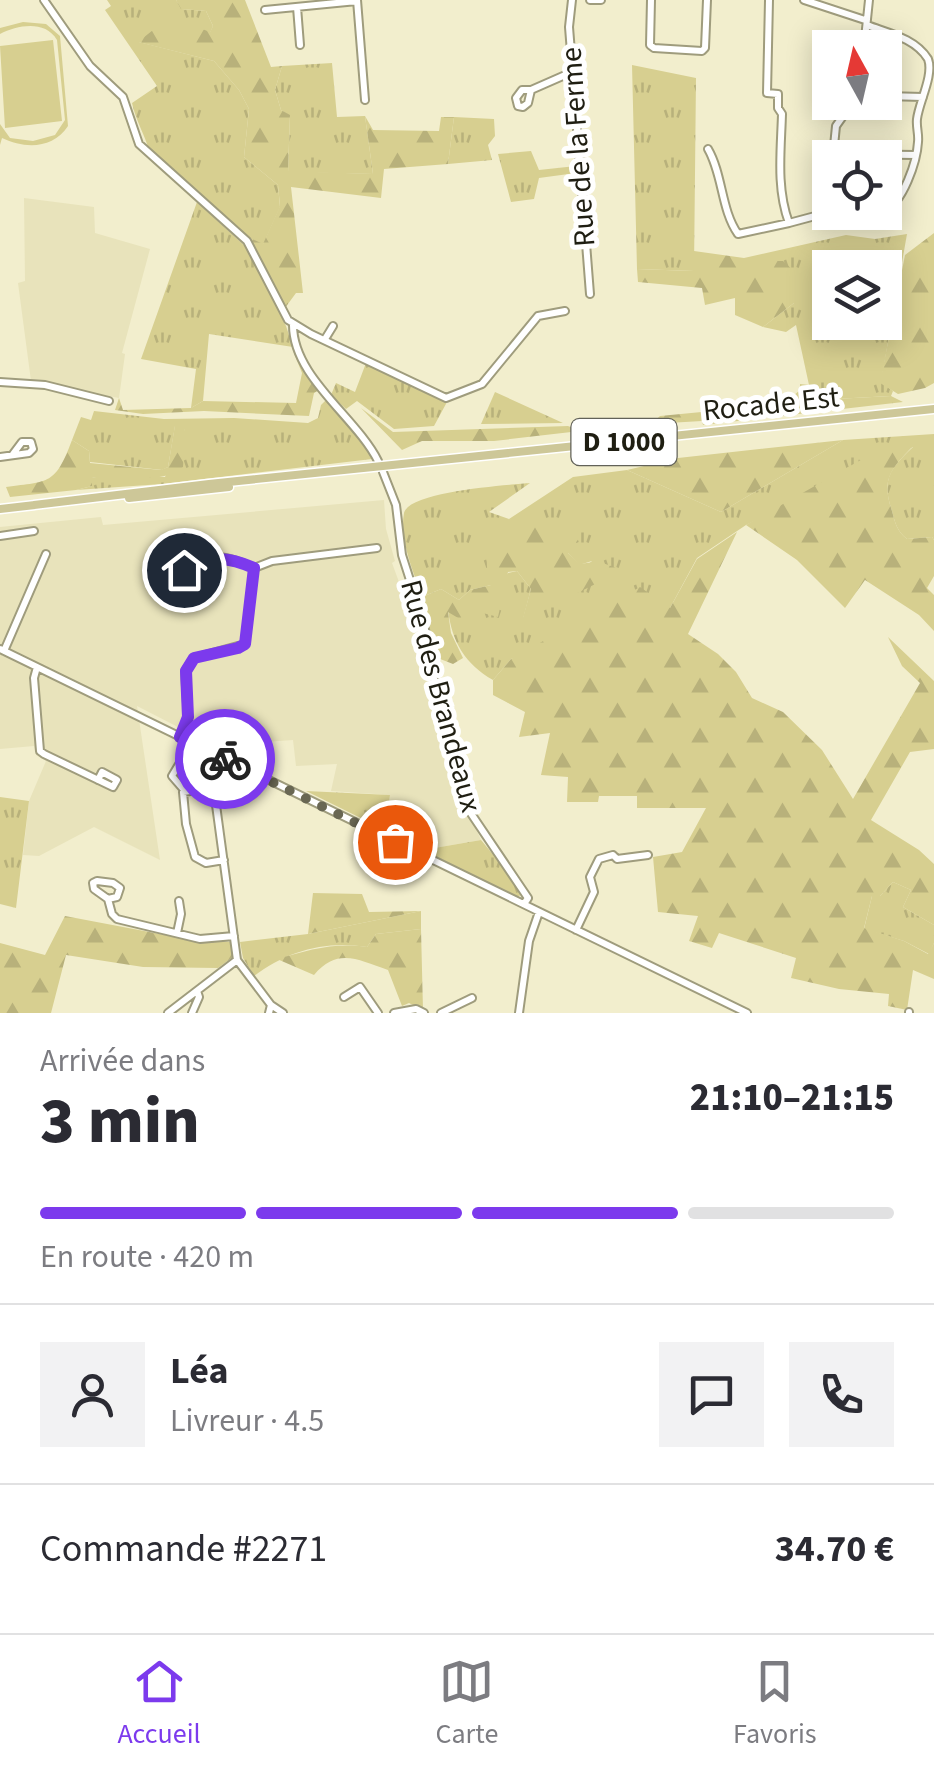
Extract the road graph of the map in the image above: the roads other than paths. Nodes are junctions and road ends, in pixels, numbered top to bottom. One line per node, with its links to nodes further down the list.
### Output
1 (44, 0): 29 (street)
2 (572, 0): 16 (street, Rue de la Ferme)
3 (590, 0): 4 (street)
4 (601, 0)
5 (651, 0): 6 (street)
6 (707, 0)
7 (769, 0): 26 (street)
8 (804, 0): 13 (street)
9 (868, 0): 13 (street)
10 (357, 1): 11 (street); 20 (street)
11 (297, 7): 12 (street); 15 (street)
12 (265, 10)
13 (866, 23): 14 (street); 19 (street)
14 (865, 30)
15 (300, 45)
16 (572, 72): 17 (street); 27 (street, Rue de la Ferme)
17 (531, 90)
18 (902, 96): 19 (street)
19 (923, 97): 23 (street)
20 (365, 100)
21 (708, 150): 26 (street)
22 (902, 154): 23 (street)
23 (916, 154): 24 (street)
24 (902, 189)
25 (812, 217): 26 (street)
26 (789, 223)
27 (590, 294)
28 (565, 311): 31 (street)
29 (293, 324): 31 (street); 37 (street)
30 (334, 326): 31 (street)
31 (326, 339)
32 (0, 382): 33 (street)
33 (108, 400)
34 (934, 409): 39 (main road, Rocade Est / D 1000)
35 (14, 454): 36 (street)
36 (0, 457)
37 (378, 461)
38 (383, 472): 58 (street, Rue des Brandeaux)
39 (0, 509)
40 (34, 531): 41 (street)
41 (0, 536)
42 (377, 548): 44 (street)
43 (46, 554): 46 (street)
44 (254, 568): 45 (street); 48 (street)
45 (175, 570)
46 (2, 650): 47 (street)
47 (37, 667): 48 (street); 51 (street)
48 (180, 737): 49 (street)
49 (214, 754): 52 (street); 58 (street)
50 (181, 762): 53 (street)
51 (98, 780)
52 (214, 788): 53 (street); 55 (street)
53 (185, 791): 55 (street)
54 (648, 855): 60 (street)
55 (224, 860): 62 (street)
56 (108, 900): 61 (street)
57 (179, 901): 61 (street)
58 (524, 905): 59 (street)
59 (539, 912): 60 (street); 75 (street)
60 (576, 930): 76 (street)
61 (177, 933): 62 (street)
62 (234, 936): 63 (street)
63 (237, 960): 64 (street); 67 (street)
64 (197, 991): 68 (street); 69 (street)
65 (344, 998): 71 (street)
66 (472, 998): 74 (street)
67 (270, 1009): 70 (street)
68 (195, 1012)
69 (168, 1013)
70 (283, 1013)
71 (378, 1013)
72 (394, 1013): 73 (street)
73 (424, 1013)
74 (441, 1013)
75 (519, 1013)
76 (747, 1013)

